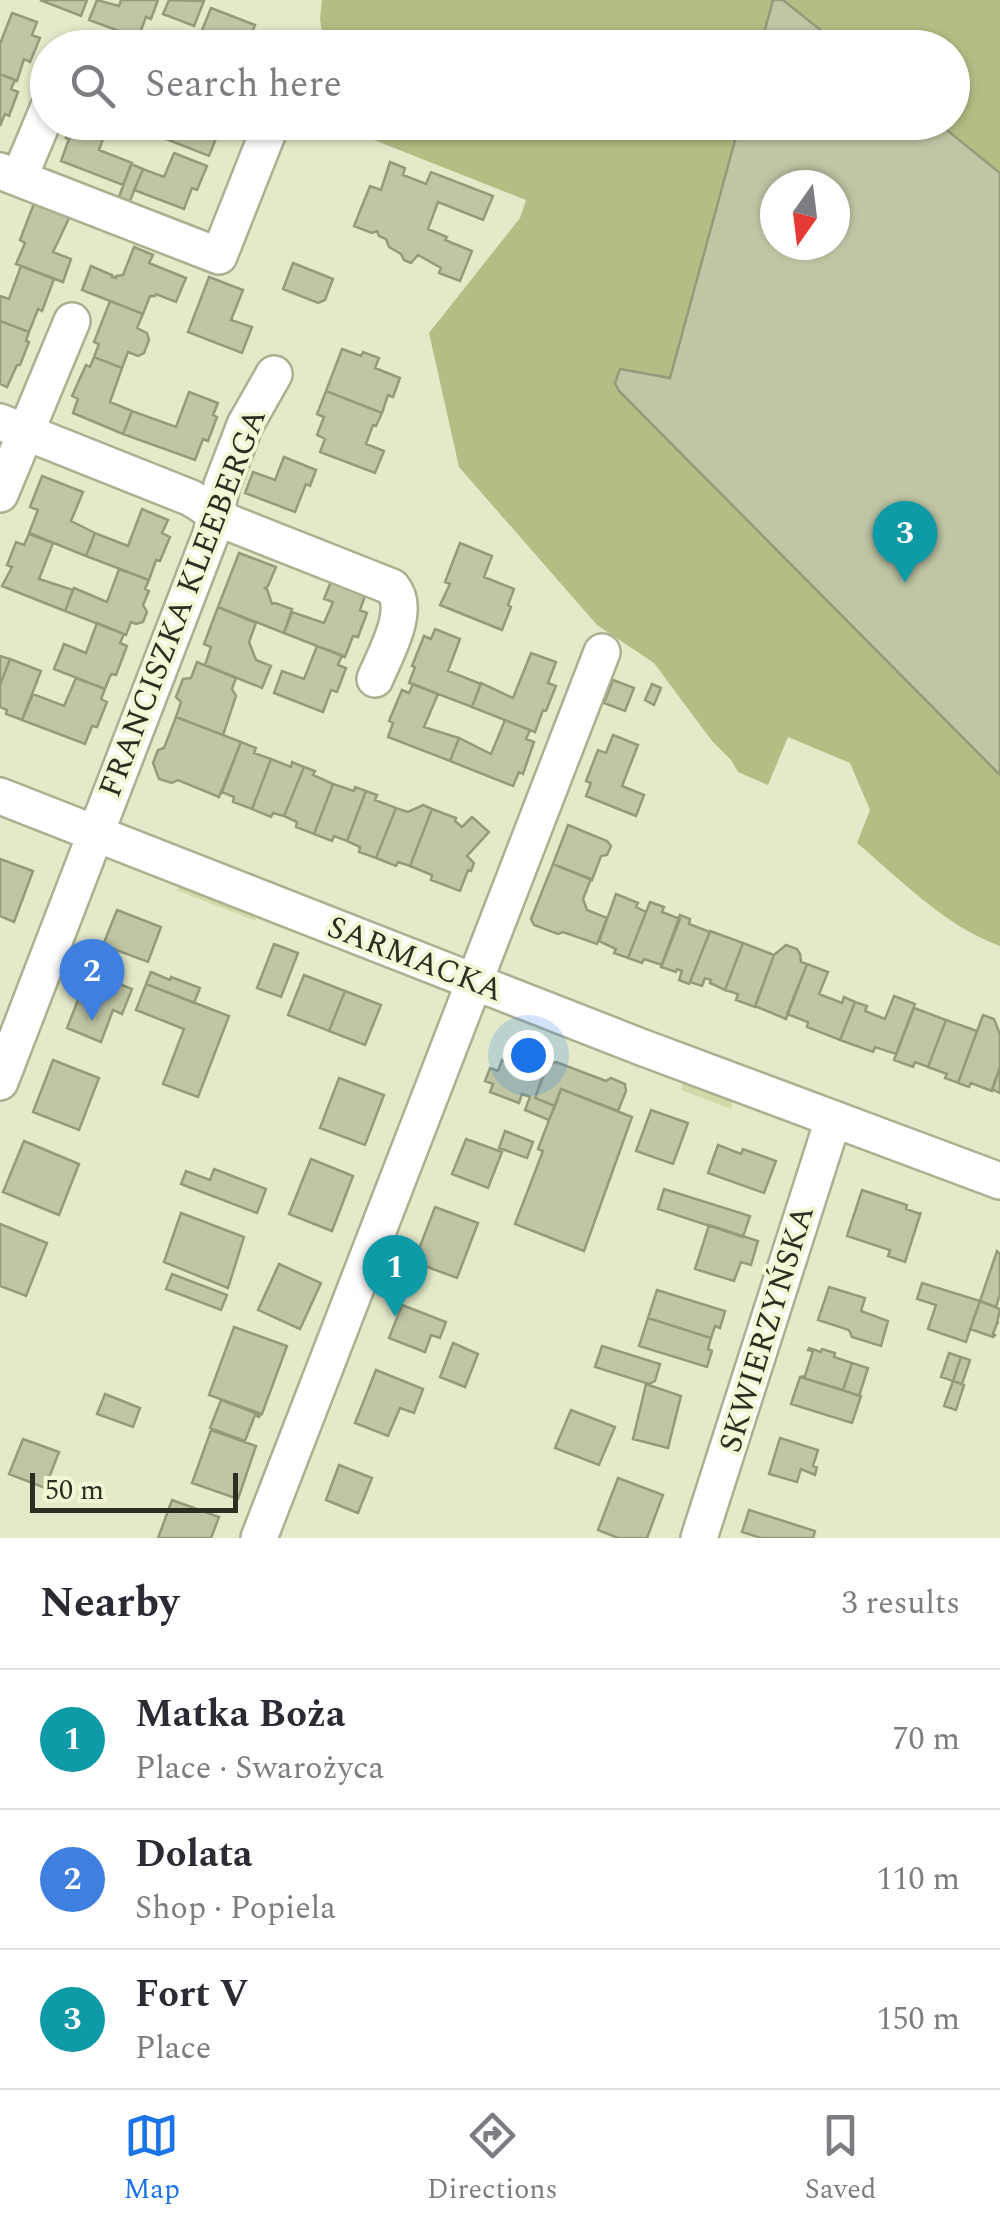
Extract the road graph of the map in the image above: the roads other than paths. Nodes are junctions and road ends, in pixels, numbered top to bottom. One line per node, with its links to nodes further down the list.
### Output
1 (30, 140): 3 (street)
2 (265, 140): 3 (street)
3 (10, 175)
4 (72, 321): 6 (street)
5 (274, 374): 8 (street, FRANCISZKA KLEEBERGA)
6 (12, 427): 7 (street); 8 (street)
7 (0, 494)
8 (216, 513): 10 (street); 12 (street, FRANCISZKA KLEEBERGA)
9 (602, 652): 13 (street)
10 (375, 680)
11 (0, 796): 12 (street, SARMACKA)
12 (96, 834): 13 (street, SARMACKA); 14 (street, FRANCISZKA KLEEBERGA)
13 (474, 982): 15 (street, SARMACKA); 17 (street)
14 (0, 1082)
15 (834, 1120): 16 (street, SARMACKA); 18 (street, SKWIERZYŃSKA)
16 (1000, 1181)
17 (259, 1538)
18 (699, 1538)

